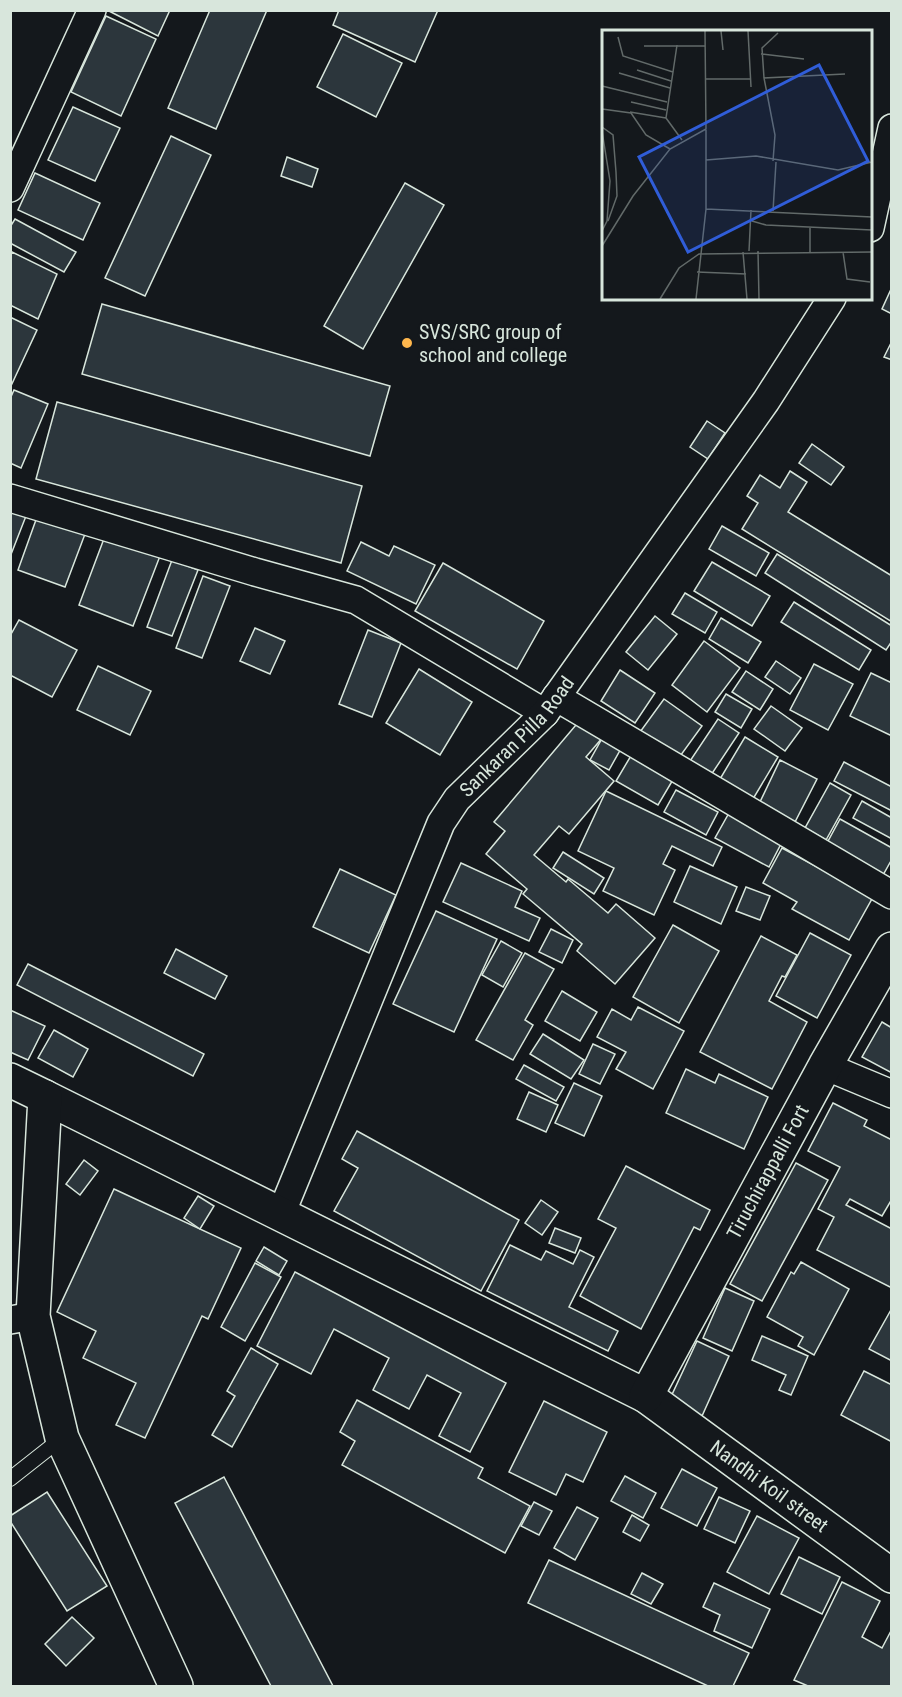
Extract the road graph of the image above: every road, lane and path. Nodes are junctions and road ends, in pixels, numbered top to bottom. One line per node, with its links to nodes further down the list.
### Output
1 (92, 10): 3 (street)
2 (891, 128): 4 (street)
3 (10, 188)
4 (872, 218)
5 (831, 300): 7 (street, Sankaran Pilla Road)
6 (10, 498): 7 (street)
7 (551, 705): 8 (street); 14 (street, Sankaran Pilla Road)
8 (891, 894)
9 (891, 949): 10 (street, Tiruchirappalli Fort)
10 (825, 1066): 12 (street); 16 (street, Tiruchirappalli Fort)
11 (10, 1080): 13 (street, Nandhi Koil street)
12 (891, 1094)
13 (45, 1097): 14 (street, Nandhi Koil street); 15 (street)
14 (280, 1214): 16 (street, Nandhi Koil street)
15 (22, 1318): 17 (street)
16 (646, 1396): 19 (street, Nandhi Koil street)
17 (62, 1438): 18 (lane); 20 (street)
18 (10, 1479)
19 (891, 1576)
20 (176, 1686)

